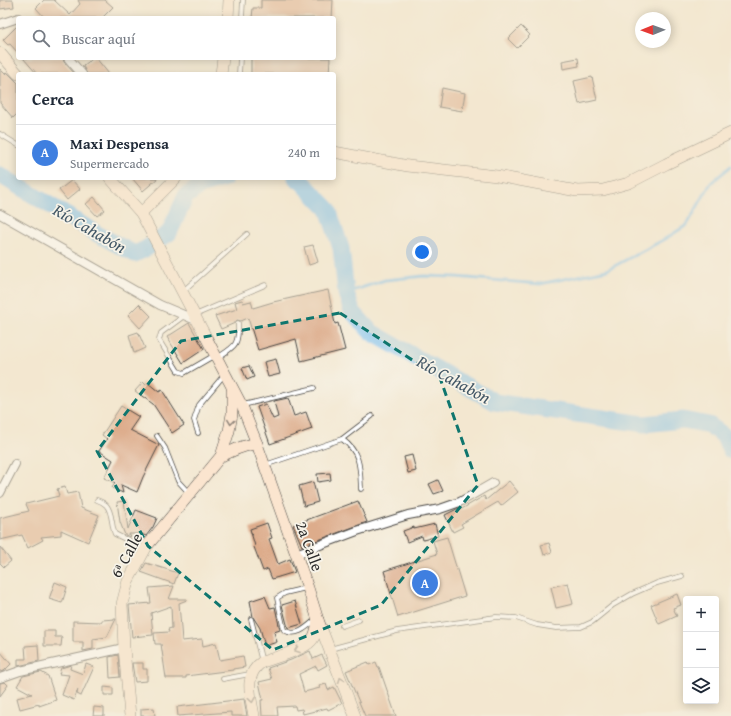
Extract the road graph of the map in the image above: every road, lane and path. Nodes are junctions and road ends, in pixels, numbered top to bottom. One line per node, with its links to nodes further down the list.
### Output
1 (229, 0): 3 (main road)
2 (243, 0): 4 (lane)
3 (228, 16)
4 (242, 16)
5 (16, 19): 6 (street)
6 (0, 24)
7 (0, 53): 11 (main road)
8 (70, 60): 12 (street)
9 (224, 60): 13 (main road)
10 (240, 60): 14 (lane)
11 (16, 72)
12 (80, 72)
13 (221, 72)
14 (239, 72)
15 (731, 133): 18 (main road)
16 (0, 134): 17 (lane)
17 (16, 144)
18 (336, 152)
19 (112, 180): 21 (main road, 2a Calle)
20 (174, 180): 21 (main road)
21 (141, 213): 25 (main road, 2a Calle)
22 (0, 214): 26 (street)
23 (247, 234): 25 (lane)
24 (265, 285): 26 (lane)
25 (183, 291): 26 (main road, 2a Calle)
26 (192, 317): 28 (main road, 2a Calle); 28 (lane)
27 (238, 323): 28 (lane)
28 (216, 356): 29 (main road, 2a Calle)
29 (225, 374): 30 (main road, 2a Calle); 34 (lane)
30 (232, 387): 32 (main road, 2a Calle); 38 (main road, 6ª Calle, one-way to 38)
31 (314, 388): 32 (lane)
32 (242, 406): 37 (main road, 2a Calle)
33 (372, 416): 36 (lane)
34 (198, 433)
35 (157, 436): 44 (lane)
36 (342, 439): 40 (lane); 42 (lane)
37 (257, 444): 38 (main road, 6ª Calle); 40 (main road, 2a Calle)
38 (221, 456): 44 (main road, 6ª Calle)
39 (15, 464): 43 (street)
40 (264, 466): 47 (main road, 2a Calle)
41 (493, 483): 47 (street)
42 (361, 489)
43 (0, 493)
44 (189, 493): 46 (main road, 6ª Calle)
45 (97, 500): 46 (lane)
46 (145, 549): 54 (main road, 6ª Calle)
47 (296, 554): 49 (main road, 2a Calle)
48 (682, 576): 55 (lane)
49 (308, 588): 51 (main road, 2a Calle); 51 (lane)
50 (251, 618): 56 (lane)
51 (318, 619): 55 (main road, 2a Calle); 56 (main road, one-way to 56)
52 (359, 620): 53 (lane)
53 (342, 626)
54 (124, 648): 57 (street); 60 (main road, 6ª Calle)
55 (329, 649): 62 (main road, 2a Calle, one-way to 55)
56 (262, 662): 59 (main road)
57 (0, 678)
58 (223, 679): 59 (lane)
59 (250, 679): 61 (main road, one-way to 61)
60 (130, 716)
61 (254, 716)
62 (355, 716)

